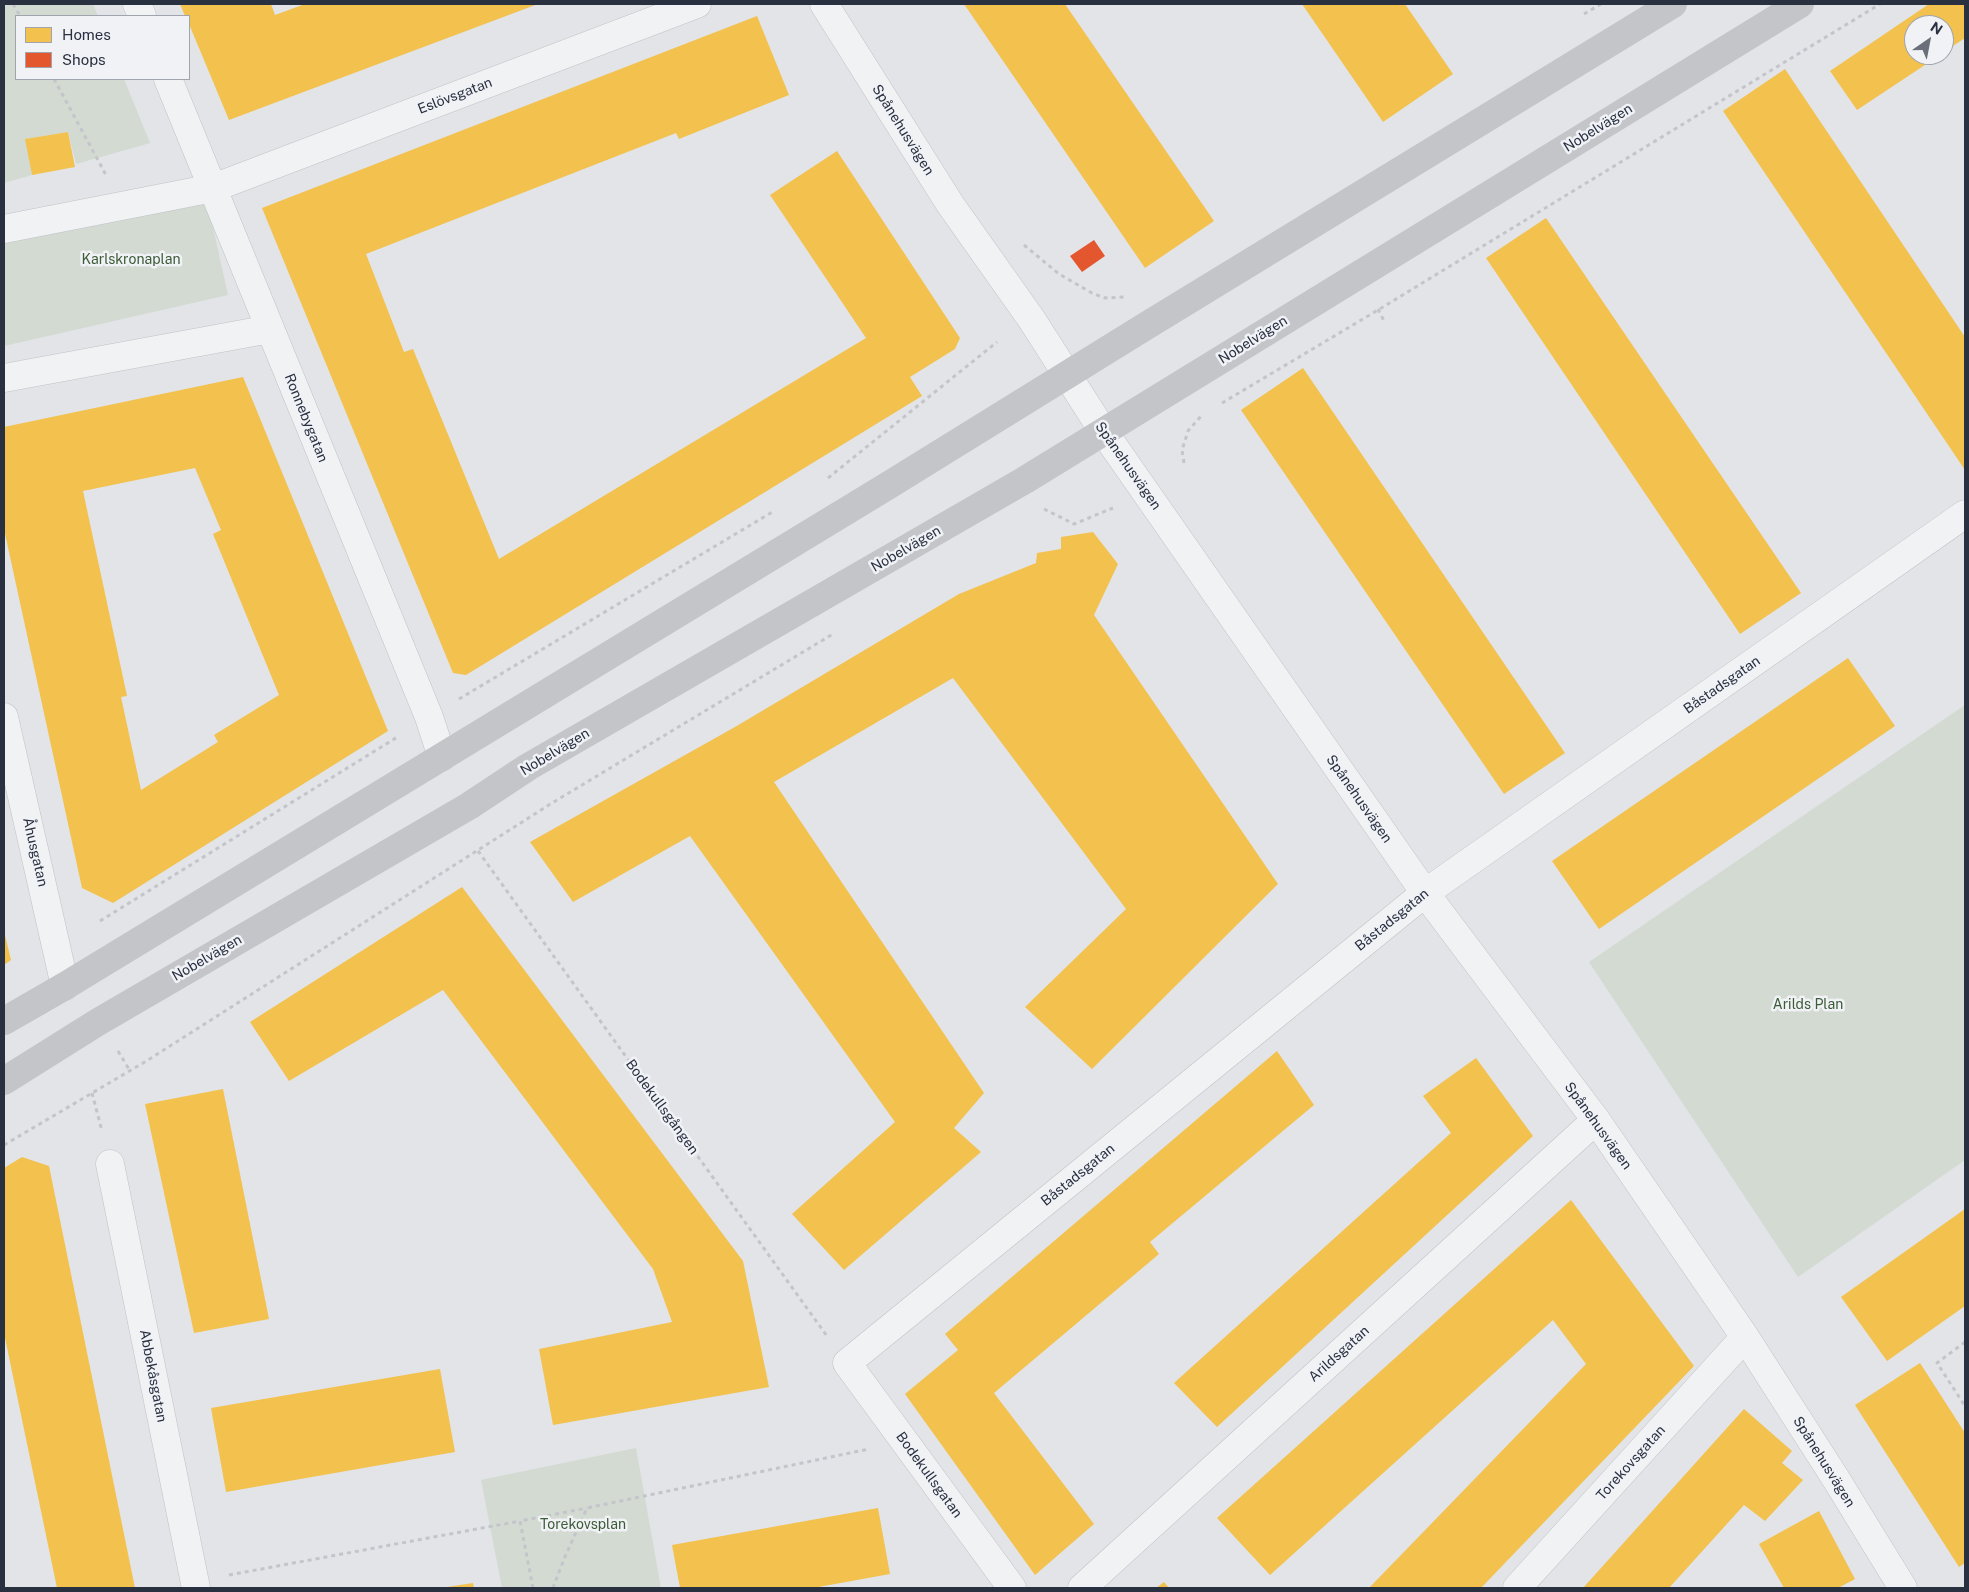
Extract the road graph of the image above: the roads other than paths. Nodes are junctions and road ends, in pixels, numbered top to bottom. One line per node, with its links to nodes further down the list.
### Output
1 (697, 4): 6 (street, Eslövsgatan)
2 (824, 4): 9 (street, Spånehusvägen)
3 (1673, 4): 9 (main road)
4 (1800, 4): 11 (main road, Nobelvägen)
5 (168, 80): 6 (street, Ronnebygatan)
6 (213, 188): 7 (street); 8 (street, Ronnebygatan)
7 (4, 229)
8 (270, 329): 10 (street); 14 (street, Ronnebygatan)
9 (1067, 375): 11 (street, Spånehusvägen); 14 (main road)
10 (4, 378)
11 (1103, 431): 15 (street, Spånehusvägen); 18 (main road, Nobelvägen)
12 (1965, 514): 15 (street, Båstadsgatan)
13 (4, 717): 16 (street, Åhusgatan)
14 (442, 757): 16 (main road)
15 (1425, 893): 19 (street, Spånehusvägen); 22 (street, Båstadsgatan)
16 (66, 986): 17 (main road)
17 (4, 1022)
18 (4, 1081)
19 (1596, 1120): 21 (street, Spånehusvägen); 25 (street, Arildsgatan)
20 (110, 1164): 23 (street, Abbekåsgatan)
21 (1745, 1337): 26 (street, Torekovsgatan); 27 (street, Spånehusvägen)
22 (847, 1363): 24 (street, Bodekullsgatan)
23 (195, 1585)
24 (1012, 1588)
25 (1082, 1588)
26 (1518, 1588)
27 (1902, 1588)

